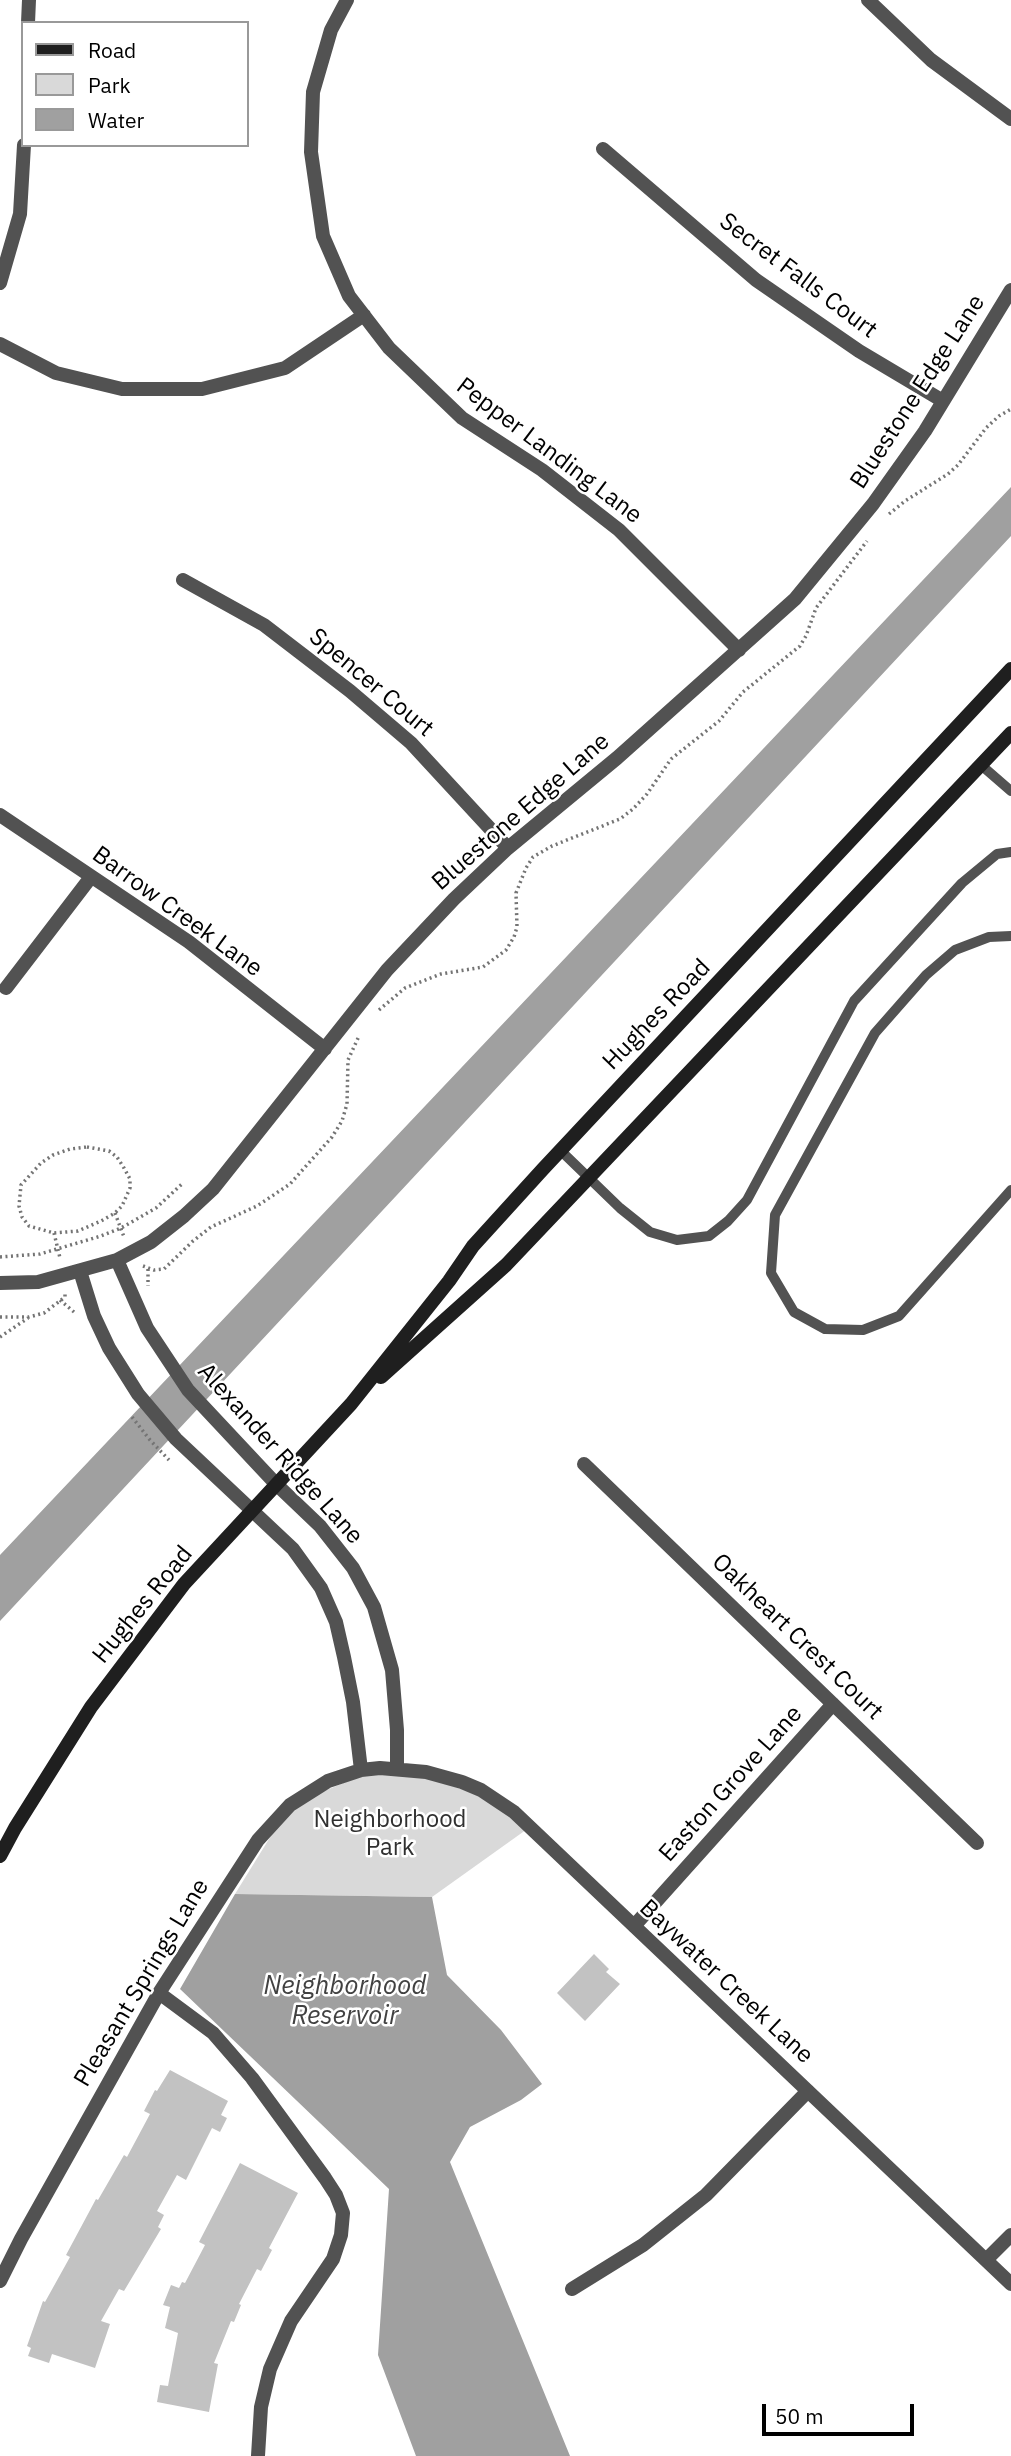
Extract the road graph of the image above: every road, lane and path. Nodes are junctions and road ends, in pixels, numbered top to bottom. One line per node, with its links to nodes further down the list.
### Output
1 (29, 0): 4 (street)
2 (347, 0): 10 (street, Pepper Landing Lane)
3 (868, 0): 5 (street)
4 (28, 21)
5 (1011, 119)
6 (24, 147): 8 (street)
7 (603, 149): 12 (street, Secret Falls Court)
8 (0, 282)
9 (1011, 290): 12 (street, Bluestone Edge Lane)
10 (364, 315): 11 (street); 17 (street, Pepper Landing Lane)
11 (0, 345)
12 (943, 401): 17 (street, Bluestone Edge Lane)
13 (1011, 410): 14 (path)
14 (885, 519)
15 (869, 538): 28 (path)
16 (183, 580): 23 (street, Spencer Court)
17 (739, 650): 23 (street, Bluestone Edge Lane)
18 (1011, 669): 31 (main road, Hughes Road)
19 (1011, 733): 20 (main road, Hughes Road)
20 (981, 765): 21 (lane); 32 (main road, Hughes Road)
21 (1011, 791)
22 (0, 815): 25 (street, Barrow Creek Lane)
23 (508, 848): 30 (street, Bluestone Edge Lane)
24 (1011, 852): 32 (lane)
25 (91, 877): 27 (street); 30 (street, Barrow Creek Lane)
26 (1011, 936): 34 (lane)
27 (6, 988)
28 (372, 1018)
29 (364, 1028): 42 (path)
30 (325, 1049): 39 (street, Bluestone Edge Lane)
31 (560, 1150): 32 (lane); 49 (main road, Hughes Road)
32 (588, 1178): 49 (main road, Hughes Road)
33 (183, 1183): 36 (path)
34 (1011, 1191)
35 (115, 1213): 36 (path); 37 (path); 37 (path)
36 (121, 1228): 38 (path); 39 (path)
37 (54, 1233): 38 (path)
38 (59, 1250): 40 (path); 43 (path)
39 (130, 1252): 41 (street, Bluestone Edge Lane); 42 (path)
40 (0, 1256)
41 (117, 1260): 43 (street, Bluestone Edge Lane); 51 (street, Alexander Ridge Lane)
42 (148, 1269): 45 (path)
43 (74, 1273): 44 (street, Bluestone Edge Lane); 47 (path); 52 (street)
44 (0, 1283)
45 (149, 1289)
46 (0, 1317): 47 (path)
47 (29, 1317): 48 (path)
48 (0, 1337)
49 (351, 1404): 51 (main road, Hughes Road)
50 (584, 1464): 53 (street, Oakheart Crest Court)
51 (276, 1484): 52 (main road, Hughes Road); 55 (street, Alexander Ridge Lane)
52 (253, 1511): 56 (street); 58 (main road, Hughes Road)
53 (834, 1704): 57 (street, Oakheart Crest Court); 59 (street, Easton Grove Lane)
54 (380, 1768): 55 (street, Baywater Creek Lane); 56 (street, Pleasant Springs Lane)
55 (397, 1768): 59 (street, Baywater Creek Lane)
56 (361, 1770): 60 (street, Pleasant Springs Lane)
57 (977, 1843)
58 (0, 1856)
59 (634, 1926): 61 (street, Baywater Creek Lane)
60 (159, 1993): 64 (street, Pleasant Springs Lane); 67 (street)
61 (808, 2091): 63 (street, Baywater Creek Lane); 66 (street)
62 (1011, 2235): 63 (street)
63 (986, 2260): 65 (street, Baywater Creek Lane)
64 (0, 2281)
65 (1011, 2284)
66 (572, 2289)
67 (258, 2456)

